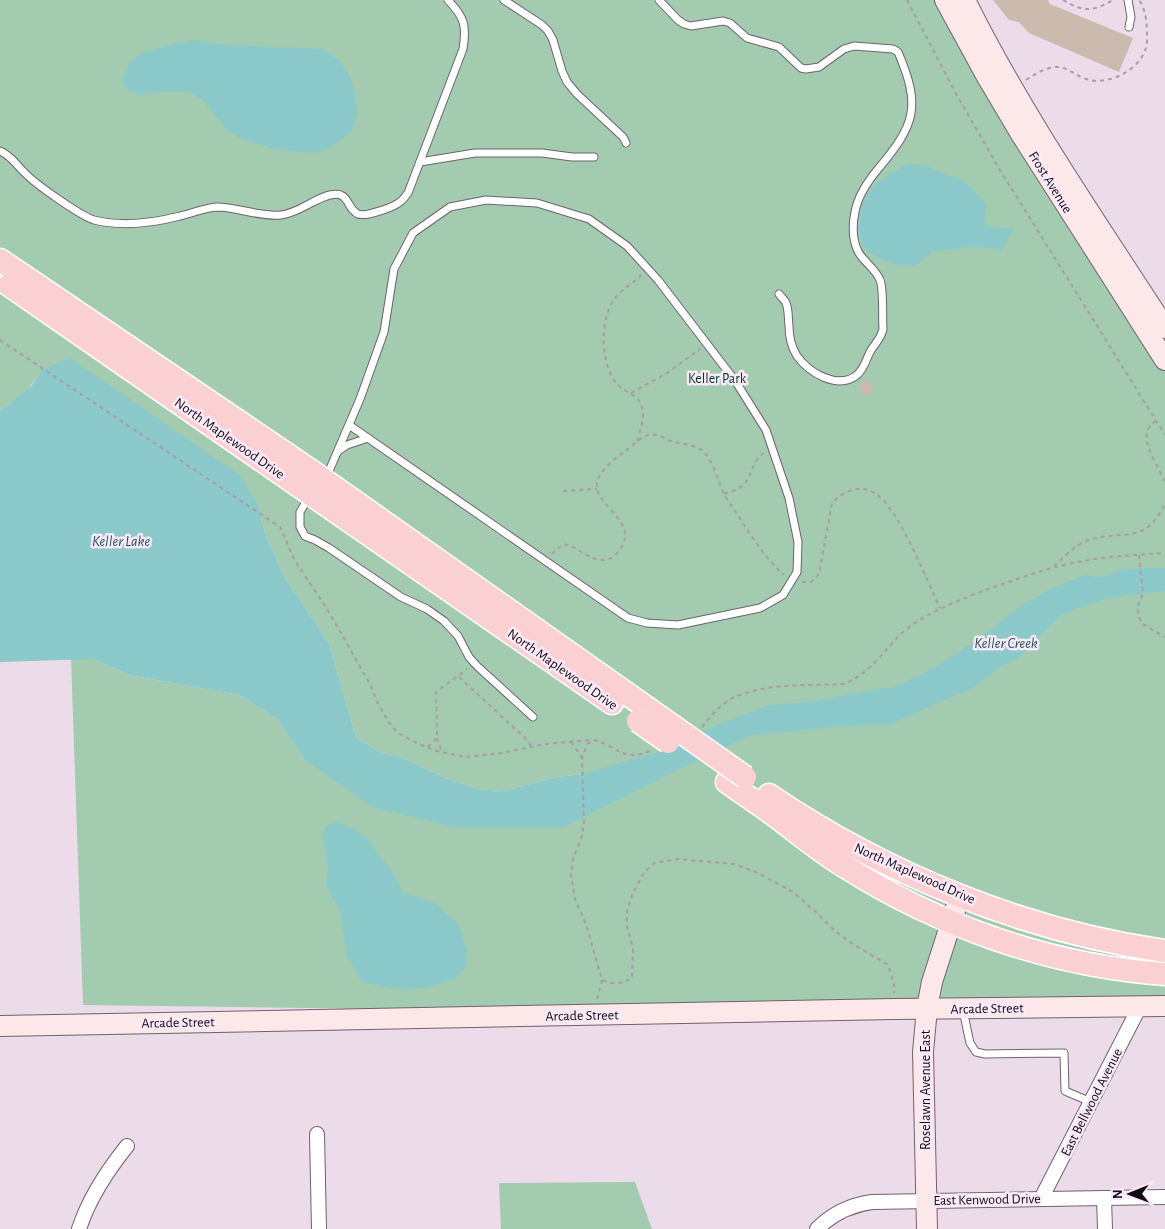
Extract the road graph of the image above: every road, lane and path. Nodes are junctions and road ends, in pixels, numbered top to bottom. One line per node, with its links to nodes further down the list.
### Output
1 (448, 0): 16 (lane)
2 (504, 0): 13 (lane)
3 (659, 0): 20 (lane)
4 (907, 0): 26 (path)
5 (945, 0): 24 (street, Frost Avenue)
6 (965, 0): 21 (street, Frost Avenue)
7 (1063, 0): 8 (path)
8 (1113, 0)
9 (1128, 0): 11 (lane)
10 (1138, 0): 12 (path)
11 (1129, 27)
12 (1022, 83)
13 (626, 143)
14 (0, 151): 16 (lane)
15 (594, 157): 16 (lane)
16 (420, 162)
17 (0, 260): 33 (main road, North Maplewood Drive)
18 (647, 268): 23 (lane); 25 (path); 27 (lane)
19 (0, 279): 33 (main road, North Maplewood Drive)
20 (779, 294)
21 (1165, 328)
22 (0, 340): 53 (path)
23 (707, 343): 25 (path); 30 (lane)
24 (1165, 360)
25 (631, 393): 34 (path)
26 (1156, 421): 28 (path); 32 (path)
27 (349, 425): 29 (lane); 31 (lane)
28 (1165, 435)
29 (368, 438): 31 (lane); 40 (lane)
30 (771, 447): 36 (path); 40 (lane)
31 (338, 451): 33 (lane)
32 (1165, 482)
33 (318, 488): 43 (lane); 57 (main road, North Maplewood Drive, bridge)
34 (597, 489): 35 (path); 40 (path)
35 (563, 491)
36 (724, 494)
37 (1165, 504): 41 (path)
38 (1165, 552): 39 (path)
39 (1139, 555): 41 (path); 42 (path)
40 (543, 559)
41 (1052, 568): 48 (path)
42 (1165, 637)
43 (475, 664): 44 (path); 47 (lane)
44 (458, 677): 46 (path); 49 (path)
45 (470, 682): 46 (path)
46 (467, 684): 52 (path)
47 (533, 717)
48 (699, 730)
49 (437, 738): 53 (path); 55 (path)
50 (594, 740): 51 (path); 54 (path); 56 (path)
51 (571, 742): 52 (path); 56 (path)
52 (531, 746): 55 (path)
53 (428, 747): 55 (path)
54 (656, 748)
55 (442, 752)
56 (582, 759): 62 (path)
57 (736, 780): 58 (main road, North Maplewood Drive); 59 (main road, North Maplewood Drive)
58 (960, 895): 59 (street, Roselawn Avenue East); 60 (main road, North Maplewood Drive)
59 (951, 922): 61 (main road, North Maplewood Drive); 67 (street, Roselawn Avenue East)
60 (1165, 951)
61 (1165, 974)
62 (602, 980): 63 (path); 64 (path)
63 (894, 998)
64 (595, 1004)
65 (1140, 1006): 66 (street, Arcade Street); 68 (street, Arcade Street); 70 (street, East Bellwood Avenue)
66 (1165, 1006)
67 (926, 1008): 68 (street, Arcade Street); 69 (street, Arcade Street); 76 (street, Roselawn Avenue East)
68 (962, 1008): 70 (lane)
69 (0, 1026)
70 (1091, 1102): 75 (street, East Bellwood Avenue)
71 (317, 1134): 78 (street)
72 (127, 1146): 77 (street)
73 (1165, 1197): 74 (street, East Kenwood Drive)
74 (1104, 1198): 75 (street, East Kenwood Drive); 81 (street)
75 (1041, 1199): 76 (street, East Kenwood Drive)
76 (926, 1200): 79 (street, East Kenwood Drive); 80 (street, Roselawn Avenue East)
77 (79, 1229)
78 (319, 1229)
79 (817, 1229)
80 (927, 1229)
81 (1104, 1229)

